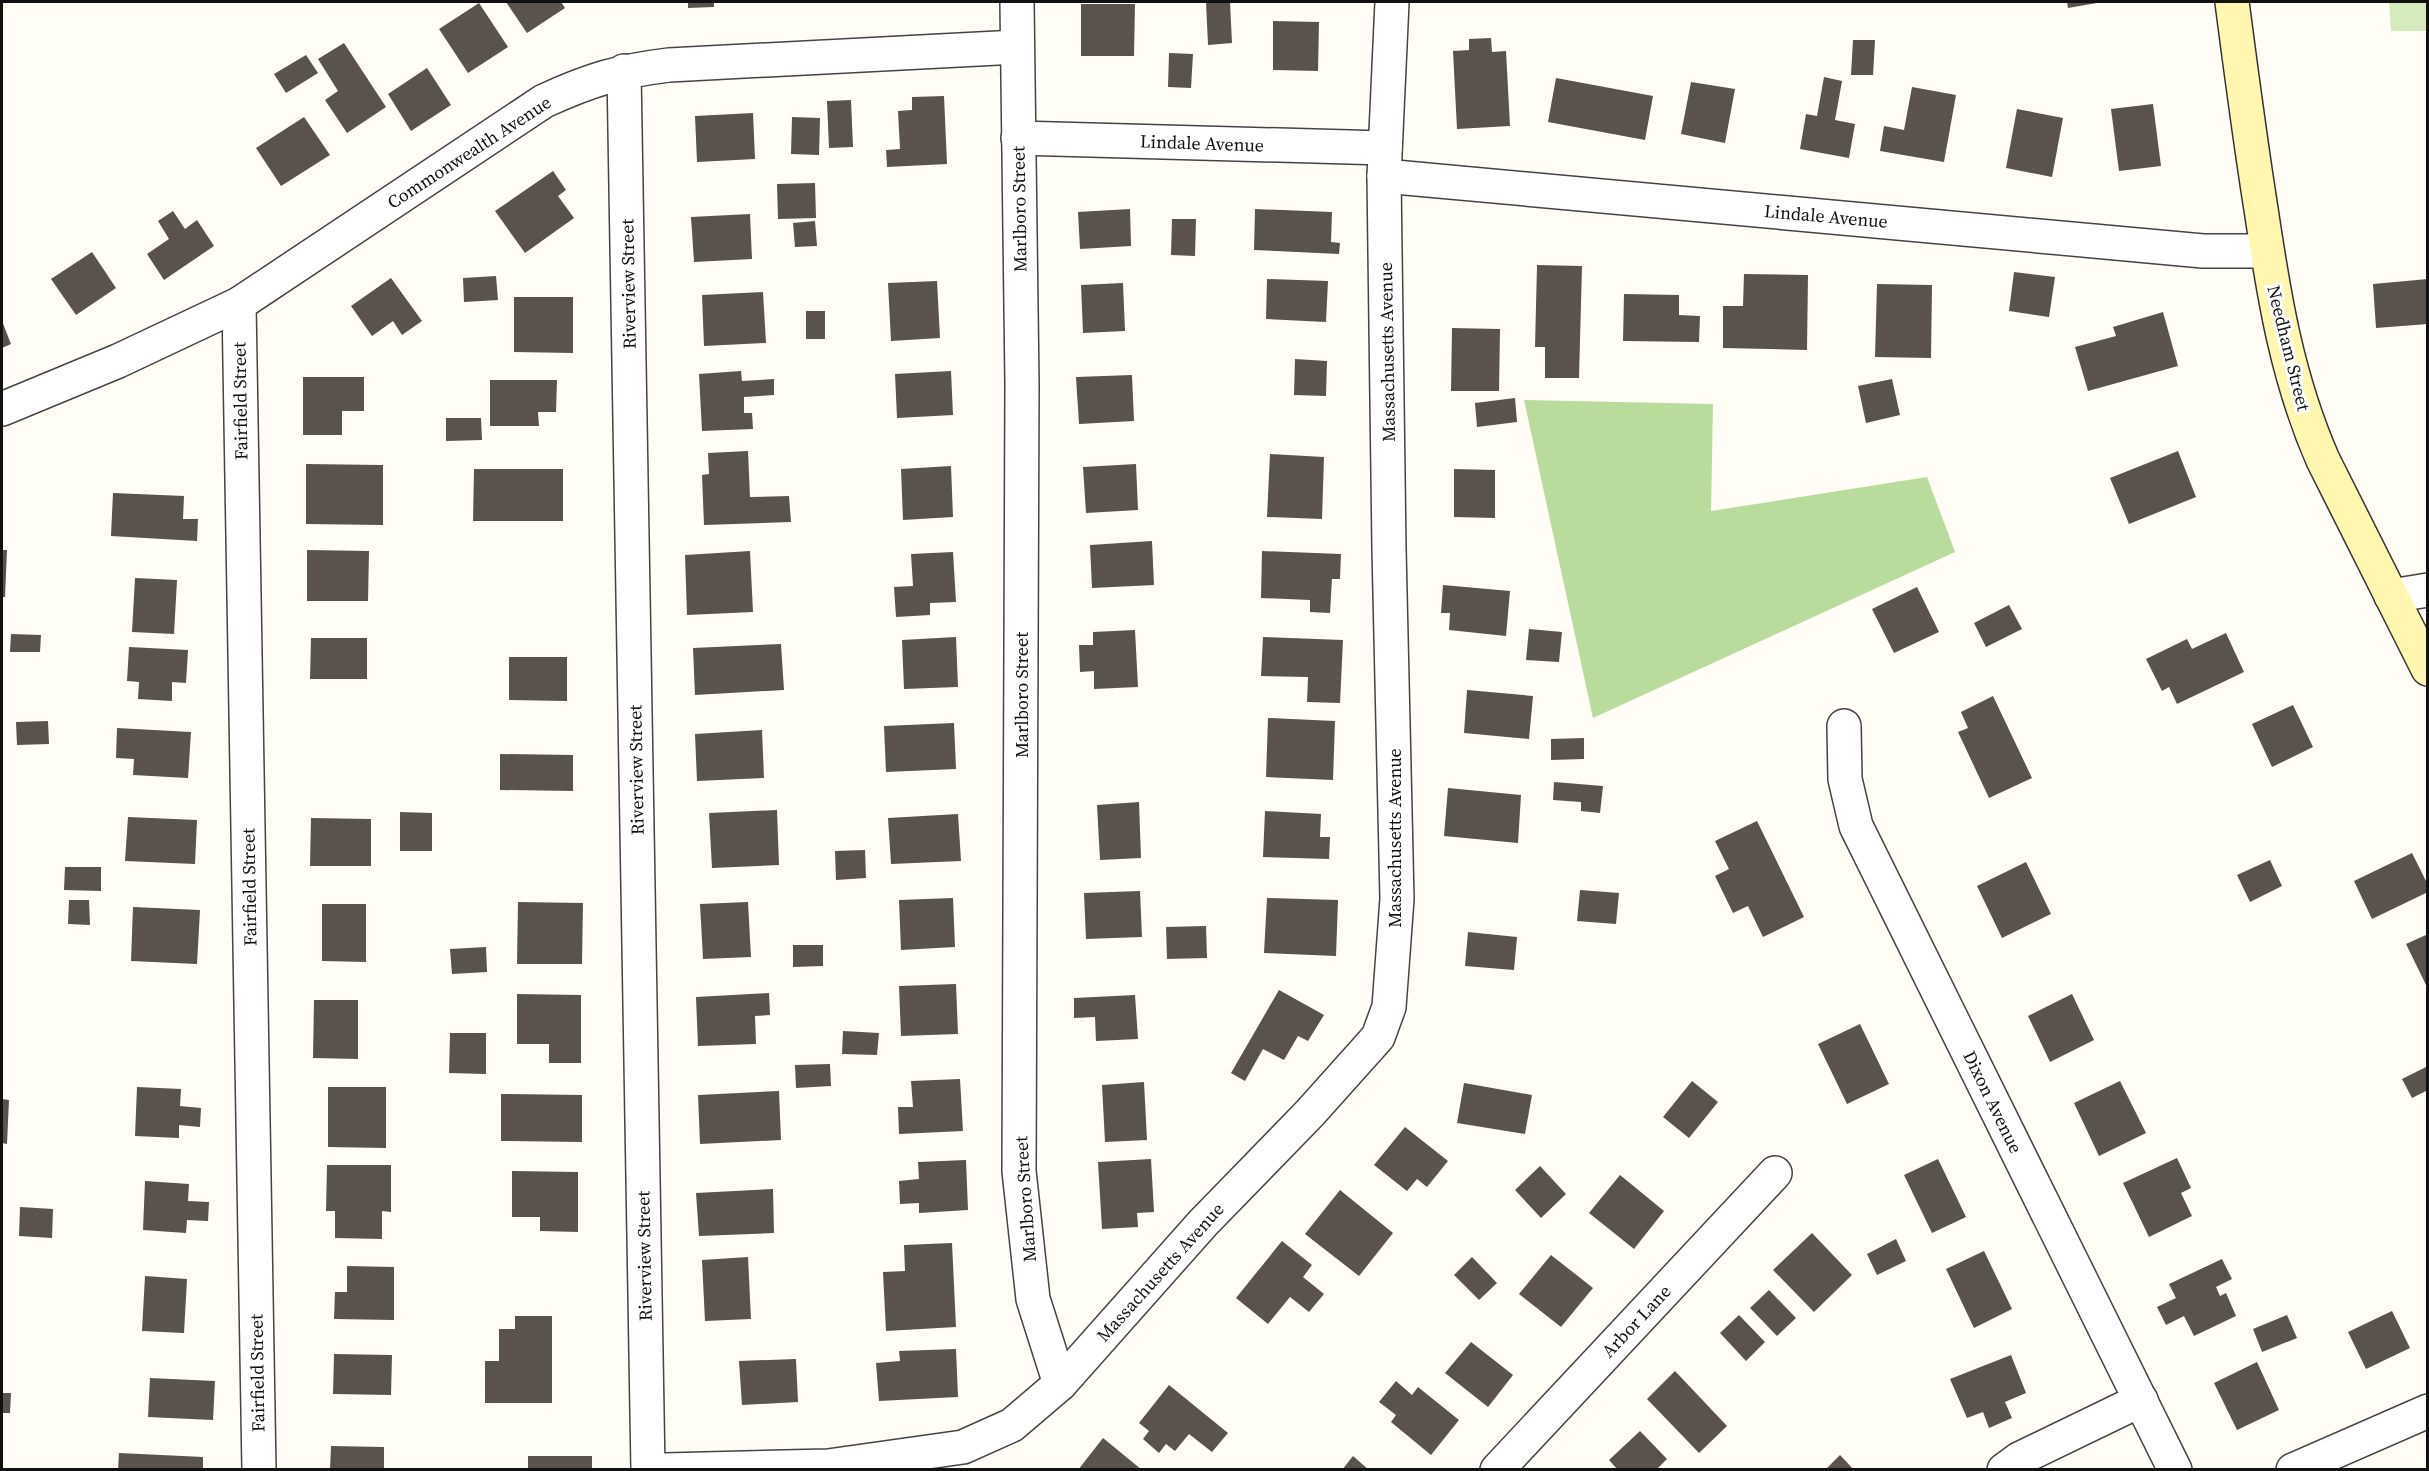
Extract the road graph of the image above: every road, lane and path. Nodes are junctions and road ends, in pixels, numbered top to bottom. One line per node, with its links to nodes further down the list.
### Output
1 (1017, 2): 4 (street, Marlboro Street)
2 (1392, 2): 7 (street, Massachusetts Avenue)
3 (2232, 2): 8 (main road, Needham Street)
4 (1017, 47): 5 (street, Commonwealth Avenue); 6 (street, Marlboro Street)
5 (624, 71): 9 (street, Commonwealth Avenue); 20 (street, Riverview Street)
6 (1018, 138): 7 (street, Lindale Avenue); 16 (street, Marlboro Street)
7 (1385, 162): 8 (street, Lindale Avenue); 16 (street, Massachusetts Avenue)
8 (2267, 251): 12 (main road, Needham Street)
9 (239, 304): 10 (street, Commonwealth Avenue); 19 (street, Fairfield Street)
10 (2, 409)
11 (2427, 590): 12 (street)
12 (2391, 596): 13 (main road, Needham Street)
13 (2427, 669)
14 (1844, 726): 17 (street, Dixon Avenue)
15 (1775, 1173): 22 (street, Arbor Lane)
16 (1060, 1384): 21 (street, Massachusetts Avenue)
17 (2141, 1400): 23 (street); 24 (street, Dixon Avenue)
18 (2427, 1411): 25 (street)
19 (259, 1470)
20 (648, 1470)
21 (665, 1470)
22 (1497, 1470)
23 (2004, 1470)
24 (2175, 1470)
25 (2293, 1470)

